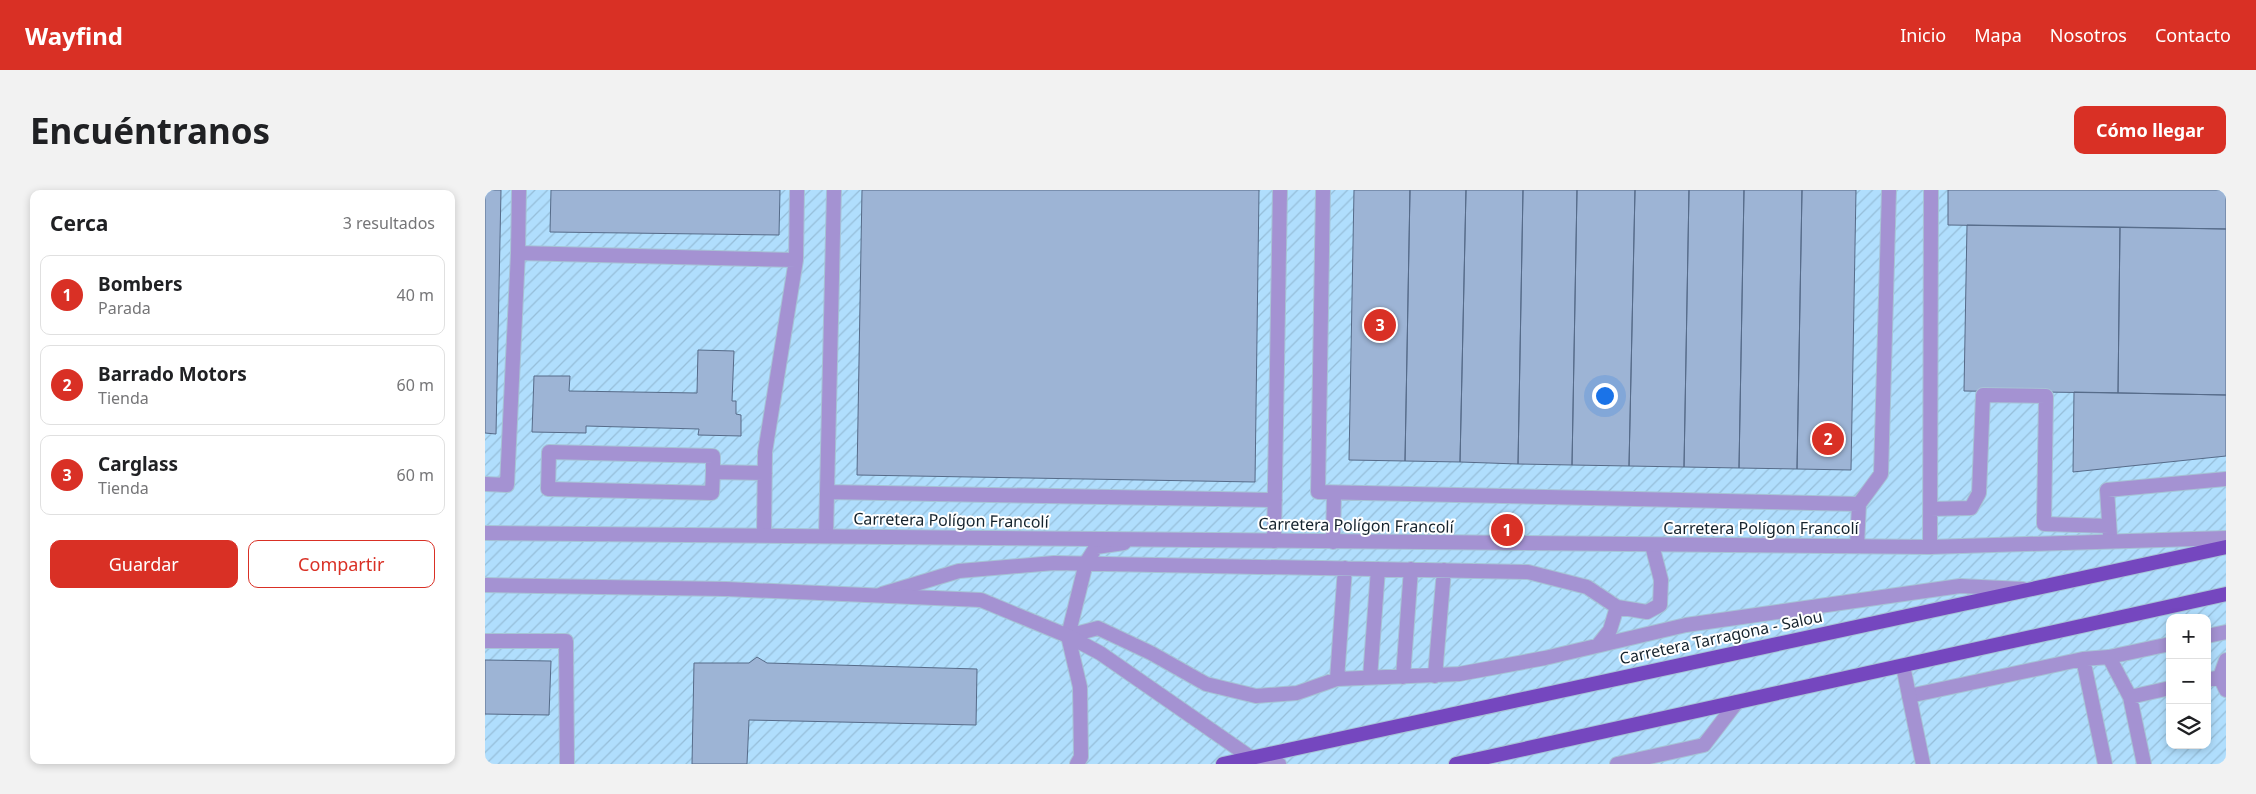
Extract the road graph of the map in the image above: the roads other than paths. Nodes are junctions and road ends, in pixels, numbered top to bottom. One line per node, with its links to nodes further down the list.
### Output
1 (519, 190): 8 (street)
2 (797, 190): 9 (street)
3 (833, 190): 14 (street)
4 (1280, 190): 16 (street)
5 (1323, 190): 15 (street)
6 (1889, 190): 17 (street)
7 (1931, 190): 18 (street)
8 (518, 253): 9 (street); 13 (street)
9 (796, 260): 11 (street)
10 (713, 472): 10 (street); 11 (street)
11 (765, 473): 21 (street)
12 (2226, 479): 19 (street)
13 (485, 484)
14 (827, 492): 16 (street); 22 (street)
15 (1334, 493): 17 (street); 26 (street)
16 (1275, 500): 25 (street)
17 (1859, 504): 29 (street)
18 (1930, 510): 19 (street); 31 (street)
19 (2109, 526): 27 (street)
20 (485, 533): 21 (street, Carretera Polígon Francolí)
21 (764, 535): 22 (street, Carretera Polígon Francolí)
22 (826, 536): 24 (street, Carretera Polígon Francolí)
23 (2226, 538): 27 (street, Carretera Polígon Francolí)
24 (1147, 540): 25 (street, Carretera Polígon Francolí); 32 (street)
25 (1274, 541): 26 (street, Carretera Polígon Francolí)
26 (1333, 542): 28 (street, Carretera Polígon Francolí)
27 (2110, 542): 31 (street, Carretera Polígon Francolí)
28 (1652, 545): 29 (street, Carretera Polígon Francolí); 41 (street)
29 (1857, 546): 31 (street, Carretera Polígon Francolí)
30 (2226, 546): 38 (main road, Carretera Tarragona - Salou)
31 (1930, 547)
32 (1086, 563): 33 (street); 40 (street); 44 (street)
33 (1345, 568): 34 (street); 56 (street)
34 (1378, 568): 35 (street); 54 (street)
35 (1411, 569): 36 (street); 53 (street)
36 (1444, 570): 41 (street); 52 (street)
37 (485, 585): 40 (street)
38 (2029, 589): 46 (street); 62 (main road, Carretera Tarragona - Salou)
39 (2226, 594): 51 (main road)
40 (879, 595): 44 (street)
41 (1617, 607): 46 (street)
42 (2226, 632): 43 (street)
43 (2211, 635)
44 (1068, 636): 56 (street); 62 (street); 64 (street)
45 (485, 641): 63 (street)
46 (1598, 645): 52 (street)
47 (2166, 645): 48 (street)
48 (2109, 657): 49 (street); 60 (street)
49 (2083, 659): 59 (street); 70 (street)
50 (2226, 660): 55 (street)
51 (1903, 666): 59 (street); 61 (main road)
52 (1435, 676): 53 (street)
53 (1403, 677): 54 (street)
54 (1370, 678): 56 (street)
55 (2214, 678): 58 (street)
56 (1337, 679)
57 (2166, 689): 60 (street)
58 (2226, 690)
59 (1909, 696): 69 (street)
60 (2130, 697): 71 (street)
61 (1737, 702): 67 (main road); 68 (street)
62 (1250, 757): 65 (main road, Carretera Tarragona - Salou); 66 (street)
63 (567, 764)
64 (1077, 764)
65 (1223, 764)
66 (1279, 764)
67 (1457, 764)
68 (1617, 764)
69 (1923, 764)
70 (2105, 764)
71 (2144, 764)

